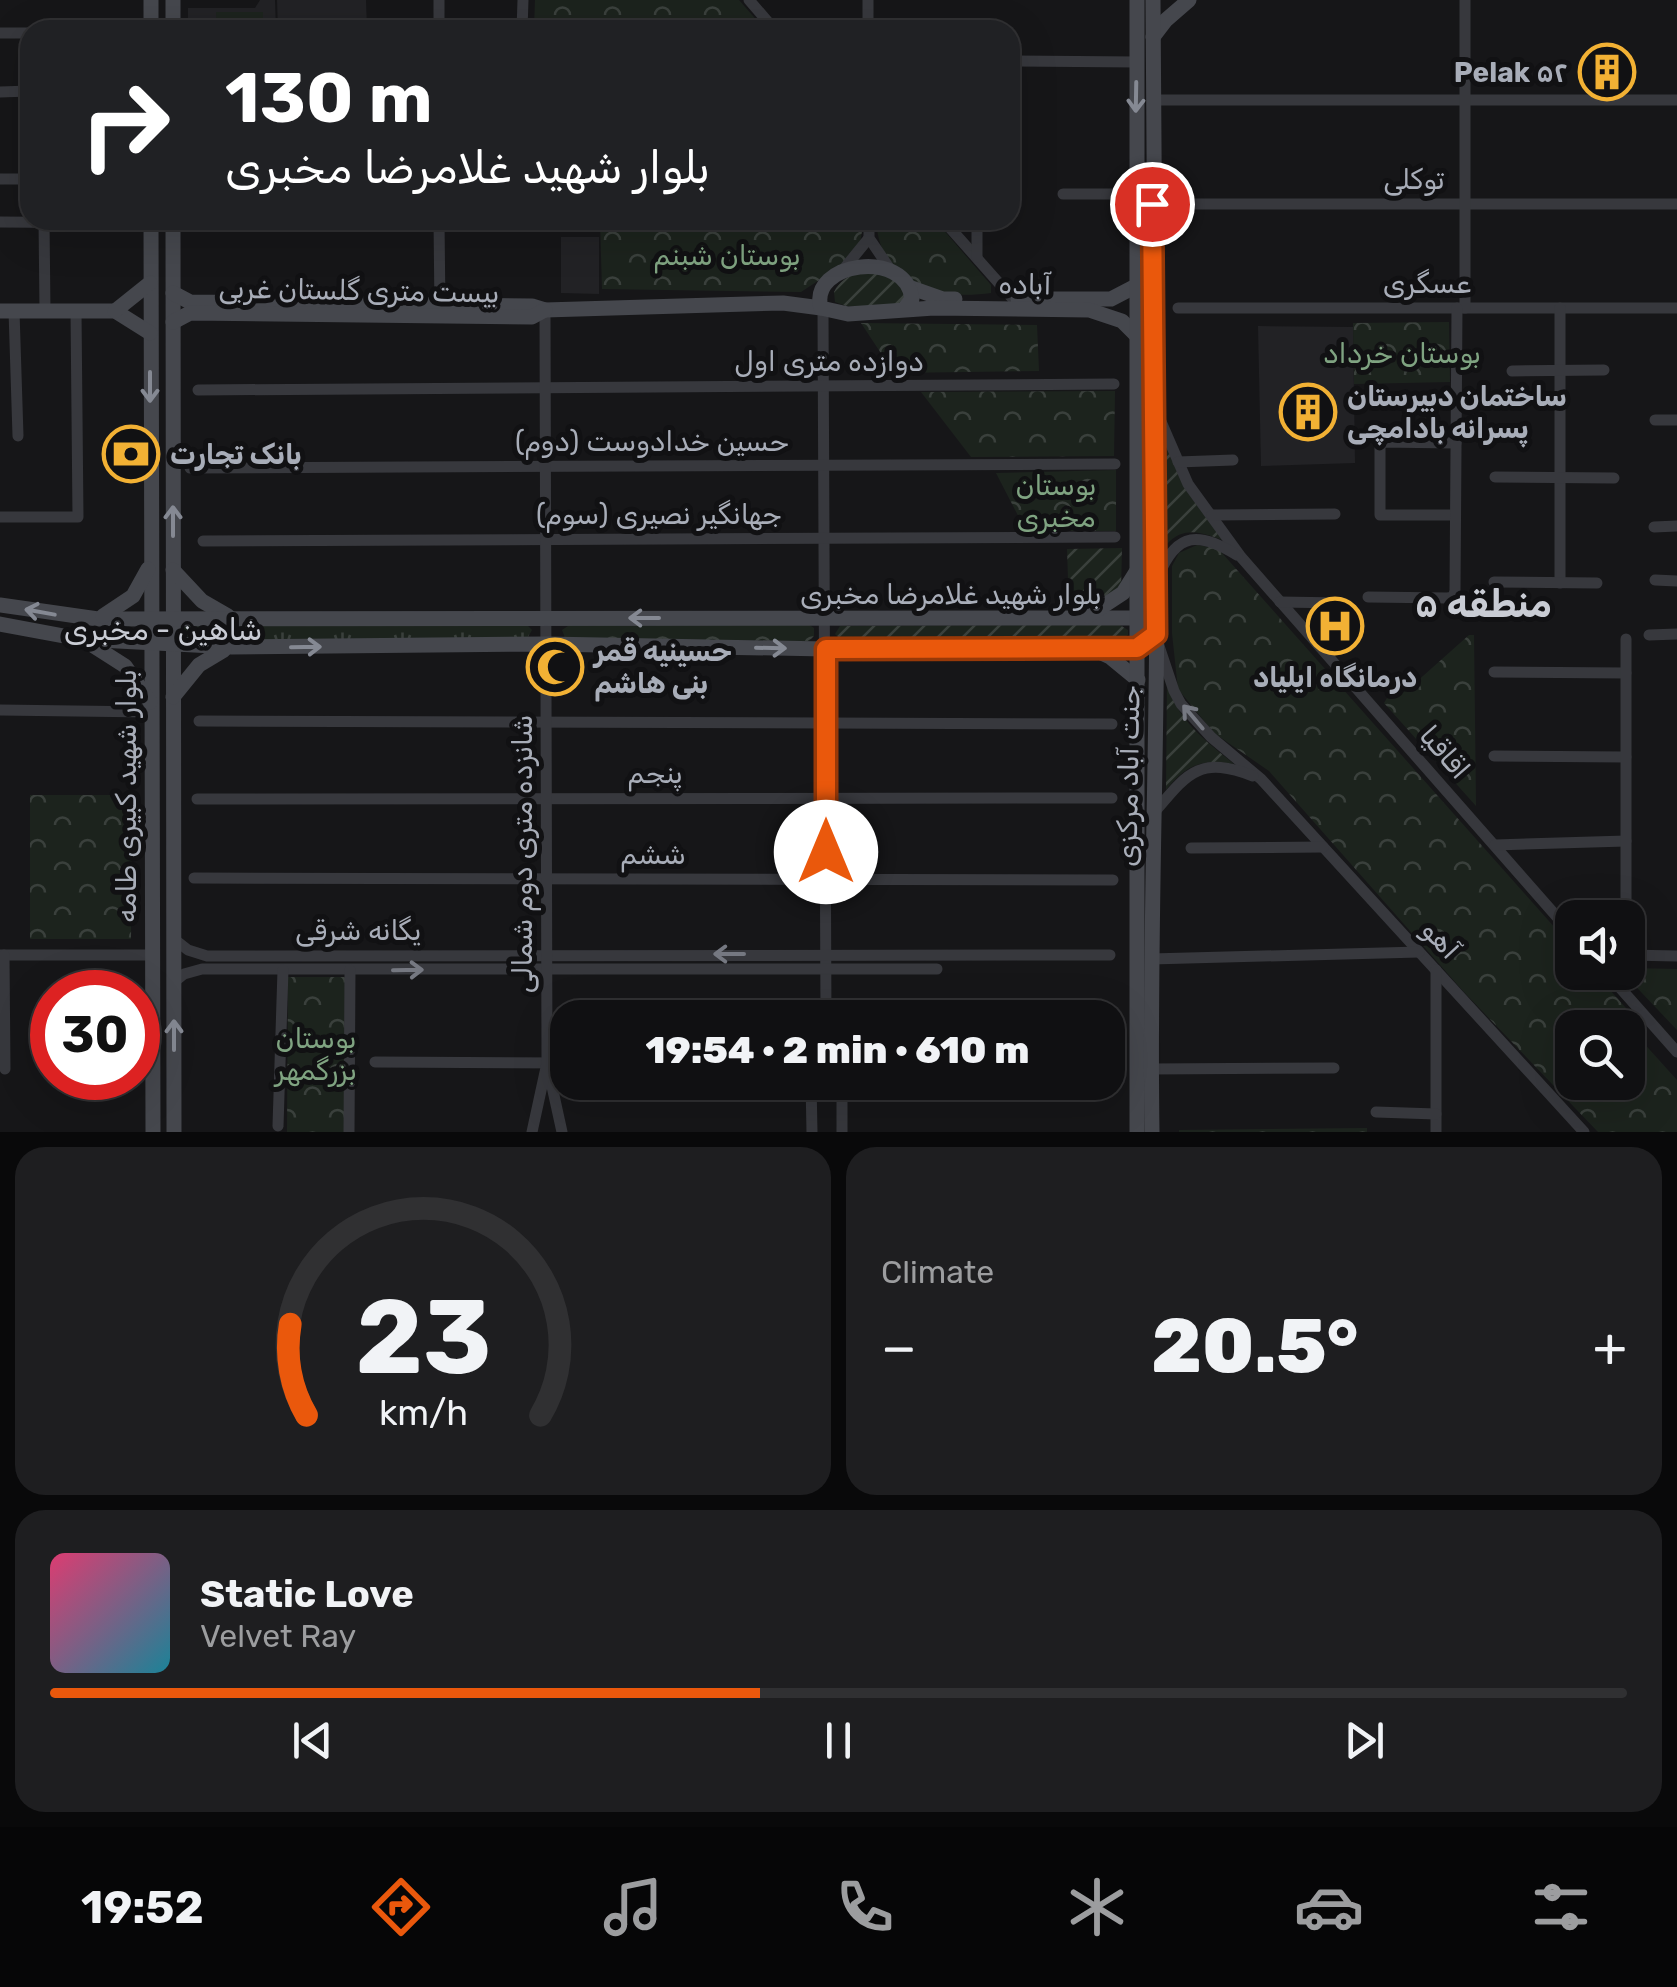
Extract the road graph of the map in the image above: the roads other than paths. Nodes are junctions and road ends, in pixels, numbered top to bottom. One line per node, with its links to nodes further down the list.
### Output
1 (1137, 0): 7 (main road, جنت آباد مرکزی)
2 (1153, 0): 5 (main road, جنت آباد مرکزی)
3 (1189, 0): 5 (main road)
4 (1465, 0): 9 (street)
5 (1153, 38): 8 (main road, جنت آباد مرکزی)
6 (1020, 62): 7 (street)
7 (1137, 62): 12 (main road, جنت آباد مرکزی, one-way to 12)
8 (1153, 100): 9 (street); 13 (main road, جنت آباد مرکزی)
9 (1465, 100): 10 (street); 14 (street)
10 (1677, 100)
11 (1063, 194): 12 (street)
12 (1136, 194): 28 (main road, جنت آباد مرکزی)
13 (1152, 204): 14 (street, توکلی); 57 (main road, جنت آباد مرکزی)
14 (1465, 204): 15 (street, توکلی); 35 (street)
15 (1677, 204)
16 (44, 230): 42 (street)
17 (150, 230): 27 (main road, بلوار شهید کبیری طامه)
18 (173, 230): 30 (main road, بلوار شهید کبیری طامه)
19 (439, 230): 38 (street)
20 (869, 230): 23 (street)
21 (953, 230): 24 (street)
22 (977, 230): 24 (street)
23 (869, 238): 25 (street); 26 (street)
24 (977, 256): 31 (street)
25 (842, 272): 26 (main road); 32 (main road)
26 (892, 272): 29 (main road)
27 (150, 283): 44 (main road); 47 (main road, بلوار شهید کبیری طامه)
28 (1136, 286): 33 (main road, آباده); 48 (main road, جنت آباد مرکزی)
29 (910, 288): 31 (main road, آباده); 40 (main road)
30 (173, 293): 38 (main road, بیست متری گلستان غربی); 46 (main road, بلوار شهید کبیری طامه)
31 (1014, 298): 33 (main road, آباده)
32 (821, 304): 39 (main road, بیست متری گلستان غربی); 45 (main road, آباده); 49 (street)
33 (1102, 306): 40 (main road, آباده); 48 (main road, آباده)
34 (1178, 308): 35 (street, عسگری)
35 (1460, 308): 36 (street, عسگری); 61 (street)
36 (1560, 308): 37 (street, عسگری); 51 (street)
37 (1677, 308)
38 (440, 310): 39 (main road, بیست متری گلستان غربی); 46 (main road, بیست متری گلستان غربی)
39 (545, 310): 55 (street, شانزده متری دوم شمالی)
40 (903, 310): 45 (main road, آباده)
41 (7, 311): 42 (main road); 60 (street)
42 (45, 311): 43 (main road)
43 (76, 311): 44 (main road); 74 (street)
44 (116, 311): 47 (main road)
45 (848, 314): 49 (street)
46 (173, 322): 84 (main road, بلوار شهید کبیری طامه, one-way to 46)
47 (150, 332): 82 (main road, بلوار شهید کبیری طامه, one-way to 82)
48 (1137, 336): 83 (main road, جنت آباد مرکزی)
49 (825, 353): 54 (street)
50 (1512, 370): 51 (street)
51 (1560, 370): 52 (street); 69 (street)
52 (1604, 370)
53 (1114, 384): 54 (street, دوازده متری اول)
54 (825, 386): 55 (street, دوازده متری اول); 65 (street)
55 (546, 388): 56 (street, دوازده متری اول); 66 (street, شانزده متری دوم شمالی)
56 (198, 390)
57 (1154, 404): 63 (street, اقاقیا); 85 (main road, جنت آباد مرکزی)
58 (1656, 420): 59 (street)
59 (1677, 420)
60 (18, 436)
61 (1456, 443): 73 (street); 73 (street)
62 (1233, 460): 63 (street)
63 (1178, 462): 72 (street, اقاقیا)
64 (1114, 464): 65 (street, حسین خدادوست (دوم))
65 (826, 465): 66 (street, حسین خدادوست (دوم)); 78 (street)
66 (546, 466): 67 (street, حسین خدادوست (دوم)); 79 (street, شانزده متری دوم شمالی)
67 (190, 468)
68 (1495, 477): 69 (street)
69 (1560, 478): 70 (street); 89 (street)
70 (1614, 478)
71 (1335, 514): 72 (street)
72 (1212, 515): 81 (street, اقاقیا)
73 (1455, 516): 91 (street)
74 (0, 517)
75 (1654, 526): 76 (street)
76 (1677, 526)
77 (1115, 536): 78 (street, جهانگیر نصیری (سوم))
78 (826, 538): 79 (street, جهانگیر نصیری (سوم)); 97 (street)
79 (546, 540): 80 (street, جهانگیر نصیری (سوم)); 96 (street, شانزده متری دوم شمالی)
80 (203, 541)
81 (1241, 557): 85 (street); 92 (street, اقاقیا)
82 (150, 566): 99 (main road); 100 (main road, بلوار شهید کبیری طامه)
83 (1138, 568): 98 (main road, جنت آباد مرکزی); 102 (main road)
84 (173, 570): 95 (main road); 101 (main road, بلوار شهید کبیری طامه)
85 (1157, 580): 104 (main road, جنت آباد مرکزی)
86 (1655, 580): 87 (street)
87 (1677, 580)
88 (1494, 582): 89 (street)
89 (1560, 583): 90 (street)
90 (1597, 584)
91 (1368, 596)
92 (1280, 602): 93 (street); 135 (street, اقاقیا)
93 (1342, 602)
94 (0, 605): 99 (main road, بلوار شهید غلامرضا مخبری, one-way to 94)
95 (232, 618): 96 (main road, بلوار شهید غلامرضا مخبری); 101 (main road, بلوار شهید غلامرضا مخبری)
96 (547, 618): 97 (main road, بلوار شهید غلامرضا مخبری, one-way to 96); 109 (street, شانزده متری دوم شمالی)
97 (826, 618): 102 (main road, بلوار شهید غلامرضا مخبری); 115 (street)
98 (1138, 618): 102 (main road, بلوار شهید غلامرضا مخبری); 104 (main road, بلوار شهید غلامرضا مخبری); 114 (main road, جنت آباد مرکزی)
99 (98, 619): 100 (main road, بلوار شهید غلامرضا مخبری)
100 (150, 619): 101 (main road, بلوار شهید غلامرضا مخبری); 110 (main road, بلوار شهید کبیری طامه)
101 (173, 619): 111 (main road, بلوار شهید کبیری طامه)
102 (1083, 619)
103 (0, 624): 107 (main road, بلوار شهید غلامرضا مخبری)
104 (1156, 634): 114 (main road); 128 (street, آهو, one-way to 104); 133 (main road, جنت آباد مرکزی)
105 (1649, 634): 106 (street)
106 (1677, 634)
107 (80, 639): 110 (main road, بلوار شهید غلامرضا مخبری); 120 (main road)
108 (1626, 639): 117 (street)
109 (547, 644): 112 (main road, بلوار شهید غلامرضا مخبری, one-way to 109); 115 (main road, بلوار شهید غلامرضا مخبری, one-way to 115); 123 (street, شانزده متری دوم شمالی)
110 (150, 645): 111 (main road, بلوار شهید غلامرضا مخبری); 120 (main road, بلوار شهید کبیری طامه)
111 (173, 646): 112 (main road, بلوار شهید غلامرضا مخبری); 119 (main road, بلوار شهید کبیری طامه)
112 (232, 648): 119 (main road)
113 (1092, 648): 114 (main road, بلوار شهید غلامرضا مخبری); 115 (main road, بلوار شهید غلامرضا مخبری); 118 (main road)
114 (1137, 648): 118 (main road, جنت آباد مرکزی)
115 (826, 649): 124 (street)
116 (1494, 672): 117 (street)
117 (1626, 673): 127 (street)
118 (1138, 680): 183 (main road, جنت آباد مرکزی)
119 (173, 697): 144 (main road, بلوار شهید کبیری طامه)
120 (150, 707): 121 (street); 148 (main road, بلوار شهید کبیری طامه)
121 (0, 710)
122 (199, 720): 123 (street)
123 (546, 722): 124 (street); 129 (street, شانزده متری دوم شمالی)
124 (826, 723): 125 (street); 130 (street)
125 (1112, 724)
126 (1494, 756): 127 (street)
127 (1626, 757): 134 (street)
128 (1261, 779): 133 (street); 136 (street, آهو)
129 (547, 798): 130 (street, پنجم); 132 (street, پنجم); 139 (street, شانزده متری دوم شمالی)
130 (826, 798): 131 (street, پنجم); 140 (street)
131 (1112, 798)
132 (198, 799)
133 (1152, 814): 152 (main road, جنت آباد مرکزی)
134 (1626, 842): 135 (street); 142 (street)
135 (1494, 845): 143 (street, اقاقیا)
136 (1323, 846): 137 (street); 145 (street, آهو)
137 (1191, 848)
138 (194, 878): 139 (street, ششم)
139 (547, 879): 140 (street, ششم); 153 (street, شانزده متری دوم شمالی)
140 (826, 880): 141 (street, ششم); 146 (street)
141 (1113, 880)
142 (1626, 900)
143 (1555, 915)
144 (174, 939): 153 (street, یگانه شرقی); 160 (main road, بلوار شهید کبیری طامه)
145 (1419, 952): 152 (street); 159 (street, آهو)
146 (826, 954): 149 (street); 153 (street, one-way to 153); 154 (street)
147 (2, 955): 148 (street); 168 (street)
148 (152, 955): 156 (main road, بلوار شهید کبیری طامه)
149 (1110, 955)
150 (1645, 955): 151 (street)
151 (1677, 956)
152 (1150, 959): 169 (main road, جنت آباد مرکزی)
153 (547, 962): 154 (street); 158 (street, یگانه شرقی, one-way to 153); 165 (street, شانزده متری دوم شمالی)
154 (826, 969): 155 (street); 162 (street)
155 (938, 969)
156 (151, 970)
157 (283, 970): 158 (street, یگانه شرقی); 160 (street, یگانه شرقی); 175 (street)
158 (350, 970): 178 (street)
159 (1436, 970): 174 (street); 186 (street, آهو)
160 (174, 982): 177 (main road, بلوار شهید کبیری طامه, one-way to 160)
161 (1622, 990): 163 (street)
162 (826, 1000)
163 (1677, 1052)
164 (375, 1062): 165 (street)
165 (547, 1062): 166 (street); 179 (street, شانزده متری دوم شمالی); 180 (street, شانزده متری دوم شمالی)
166 (550, 1062)
167 (1334, 1068): 169 (street)
168 (5, 1069)
169 (1151, 1069): 184 (main road, جنت آباد مرکزی)
170 (148, 1100): 176 (main road, بلوار شهید کبیری طامه)
171 (811, 1100): 181 (street)
172 (842, 1100): 182 (street)
173 (1376, 1112): 174 (street)
174 (1436, 1114): 185 (street)
175 (278, 1126)
176 (152, 1132)
177 (174, 1132)
178 (349, 1132)
179 (532, 1132)
180 (562, 1132)
181 (812, 1132)
182 (842, 1132)
183 (1137, 1132)
184 (1152, 1132)
185 (1436, 1132)
186 (1584, 1132)

